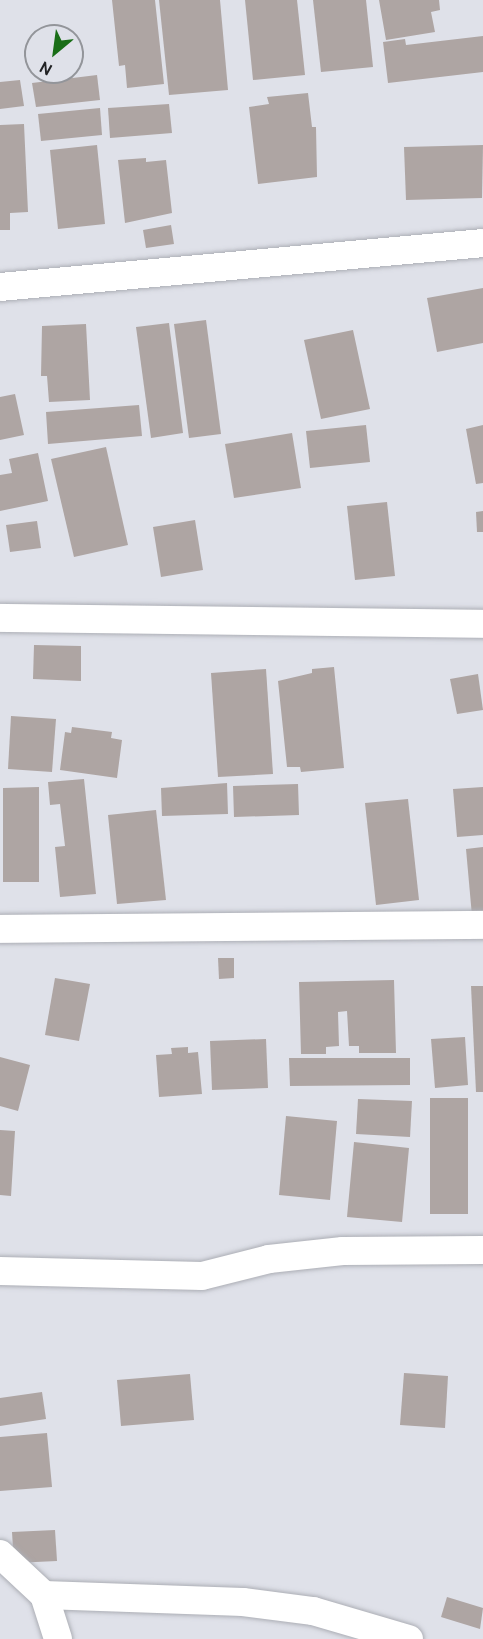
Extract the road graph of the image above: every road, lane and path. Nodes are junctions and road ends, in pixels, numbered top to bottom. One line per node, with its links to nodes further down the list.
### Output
1 (483, 243): 2 (street)
2 (0, 287)
3 (0, 618): 4 (street)
4 (483, 624)
5 (483, 925): 6 (street)
6 (0, 929)
7 (483, 1250): 8 (street)
8 (0, 1271)
9 (0, 1554): 10 (street)
10 (44, 1595): 11 (street); 12 (street)
11 (58, 1639)
12 (410, 1639)

